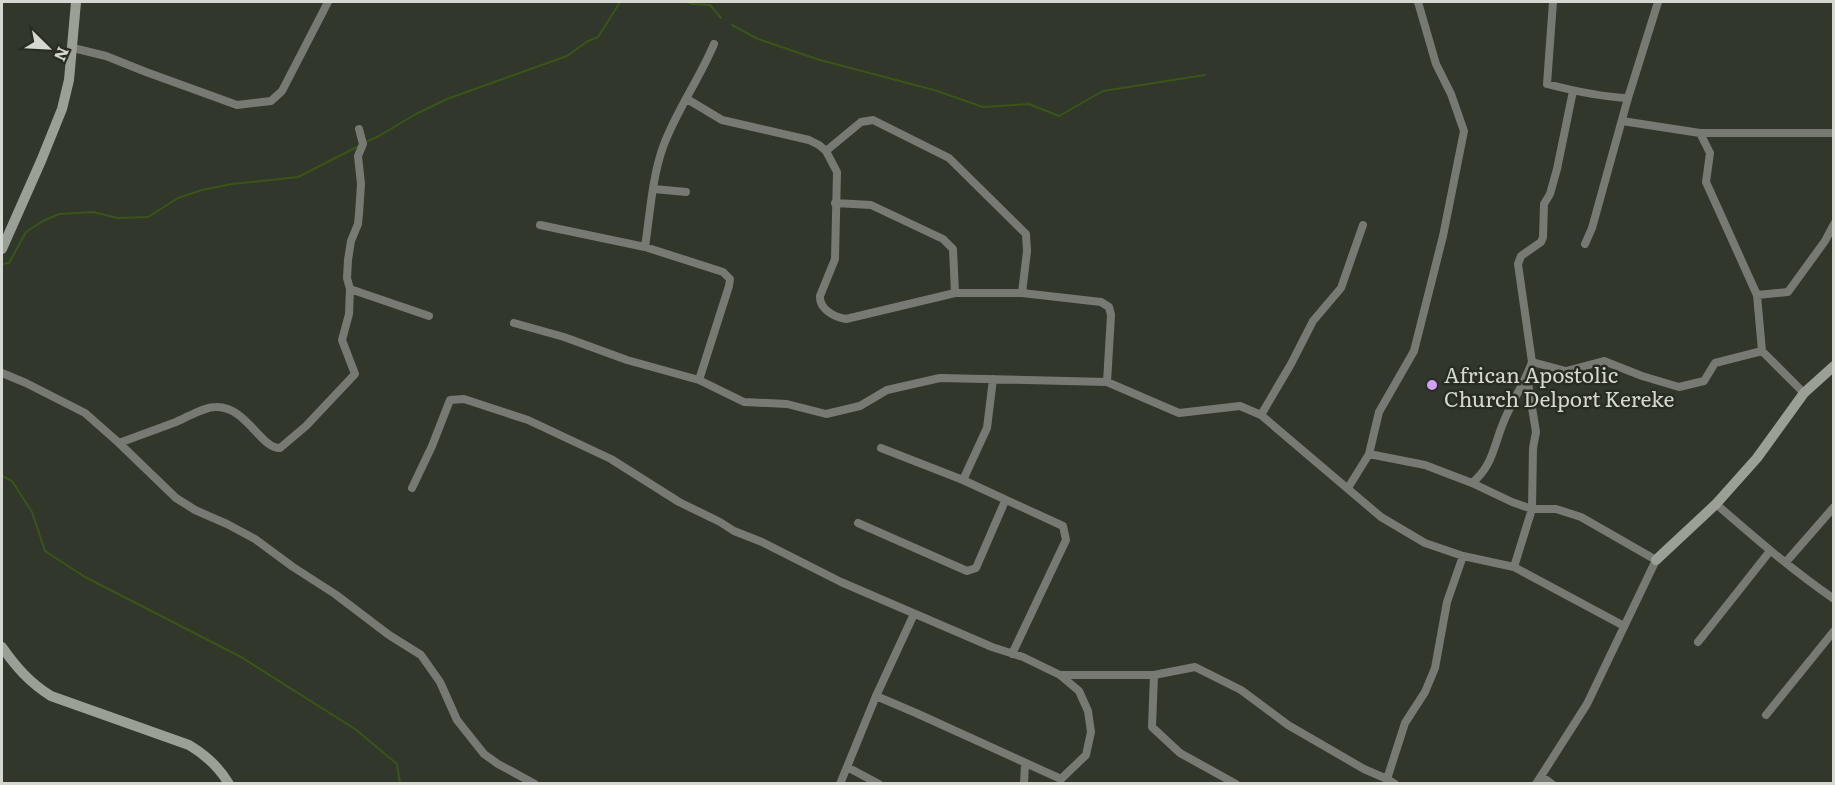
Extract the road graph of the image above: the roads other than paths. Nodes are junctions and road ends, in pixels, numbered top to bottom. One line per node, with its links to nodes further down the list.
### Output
1 (76, 2): 7 (street)
2 (328, 2): 7 (street)
3 (1418, 2): 43 (street)
4 (1553, 2): 8 (street)
5 (1658, 2): 9 (street)
6 (714, 44): 10 (street)
7 (73, 48): 24 (street)
8 (1573, 91): 9 (street); 32 (street)
9 (1628, 98): 11 (street)
10 (687, 99): 15 (street); 16 (street)
11 (1622, 121): 13 (street); 22 (street)
12 (359, 129): 25 (street)
13 (1700, 132): 14 (street); 28 (street)
14 (1833, 133)
15 (826, 151): 18 (street); 27 (street)
16 (654, 189): 17 (street); 23 (street)
17 (687, 192)
18 (836, 203): 26 (street); 26 (street)
19 (1833, 224): 28 (street)
20 (540, 225): 23 (street)
21 (1364, 225): 40 (street)
22 (1586, 244)
23 (645, 246): 37 (street)
24 (2, 249)
25 (350, 289): 29 (street); 41 (street)
26 (955, 293): 27 (street)
27 (1022, 293): 38 (street)
28 (1757, 295): 31 (street)
29 (429, 316)
30 (514, 323): 37 (street)
31 (1762, 351): 32 (street); 39 (street)
32 (1532, 362): 35 (street)
33 (1833, 366): 39 (street)
34 (2, 373): 41 (street)
35 (1527, 377): 45 (street); 51 (street)
36 (993, 379): 37 (street); 38 (street); 44 (street)
37 (699, 380)
38 (1107, 382): 40 (street)
39 (1804, 393): 49 (street)
40 (1261, 415): 47 (street)
41 (119, 442): 74 (street)
42 (881, 448): 44 (street)
43 (1370, 454): 45 (street); 47 (street)
44 (963, 480): 48 (street)
45 (1472, 483): 51 (street)
46 (412, 488): 59 (street)
47 (1348, 489): 54 (street)
48 (1005, 501): 52 (street); 64 (street)
49 (1716, 504): 53 (street); 55 (street)
50 (1833, 507): 56 (street)
51 (1532, 509): 55 (street); 57 (street)
52 (858, 523)
53 (1770, 551): 56 (street); 62 (street)
54 (1463, 556): 57 (street); 72 (street)
55 (1656, 560): 60 (street)
56 (1786, 562): 58 (street)
57 (1514, 567): 60 (street)
58 (1833, 599)
59 (914, 614): 64 (street); 67 (street)
60 (1624, 626): 71 (street)
61 (1833, 631): 68 (street)
62 (1698, 642)
63 (2, 647): 73 (street)
64 (1012, 654): 65 (street)
65 (1060, 675): 66 (street); 69 (street)
66 (1155, 675): 72 (street); 78 (street)
67 (876, 696): 69 (street); 70 (street)
68 (1766, 715)
69 (1025, 764): 77 (street)
70 (848, 767): 75 (street); 76 (street)
71 (1538, 780): 79 (street)
72 (1391, 781)
73 (229, 783)
74 (535, 783)
75 (840, 783)
76 (879, 783)
77 (1024, 783)
78 (1236, 783)
79 (1552, 783)

